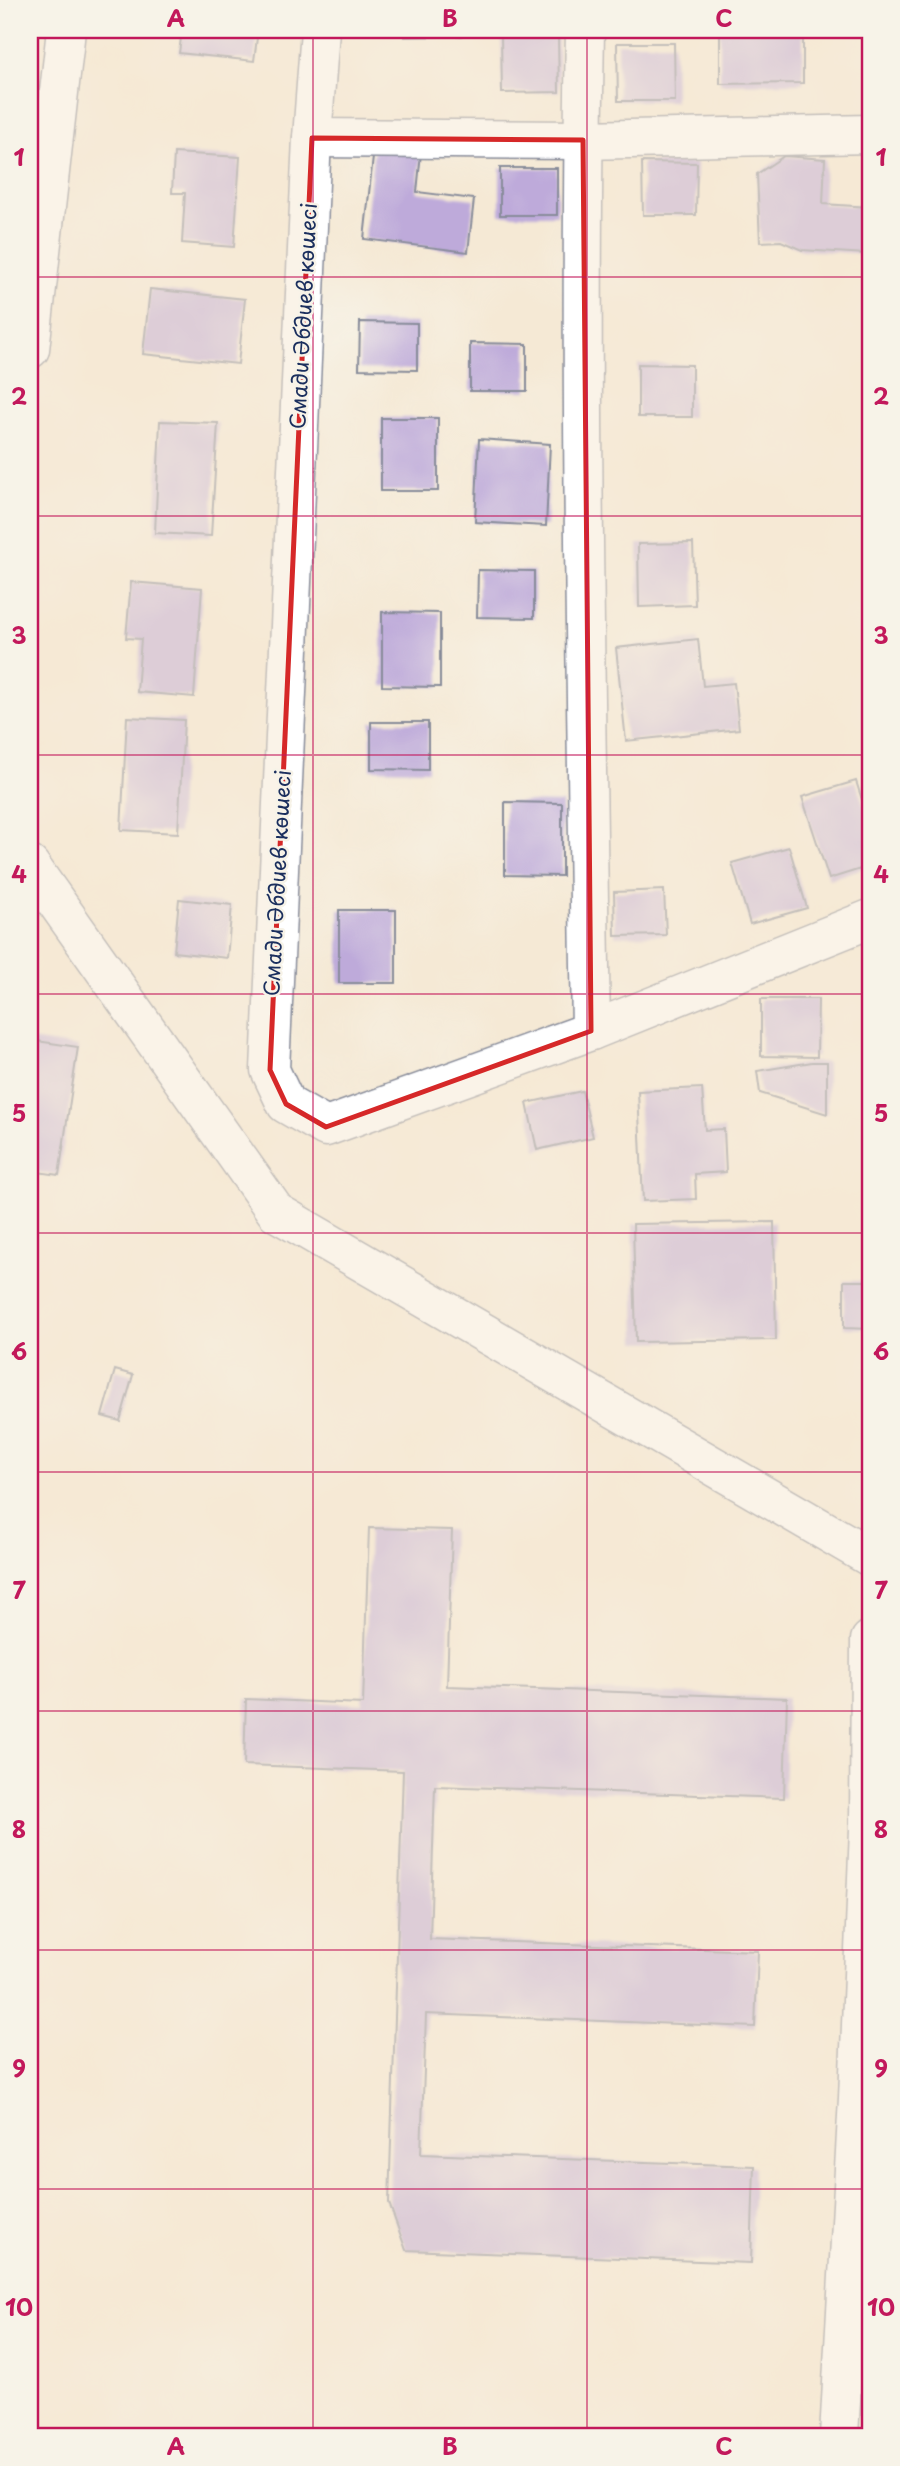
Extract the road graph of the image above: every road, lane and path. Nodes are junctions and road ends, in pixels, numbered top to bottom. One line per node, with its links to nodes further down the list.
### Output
1 (66, 30): 7 (street)
2 (320, 30): 5 (street, Смади Әбдиев көшесі)
3 (585, 30): 6 (street)
4 (870, 134): 6 (street)
5 (312, 138): 6 (street); 10 (street, Смади Әбдиев көшесі)
6 (583, 139): 10 (street)
7 (30, 349)
8 (30, 865): 11 (street)
9 (870, 919): 10 (street, Смади Әбдиев көшесі)
10 (591, 1031)
11 (870, 1557)
12 (870, 1640): 13 (street)
13 (839, 2436)

